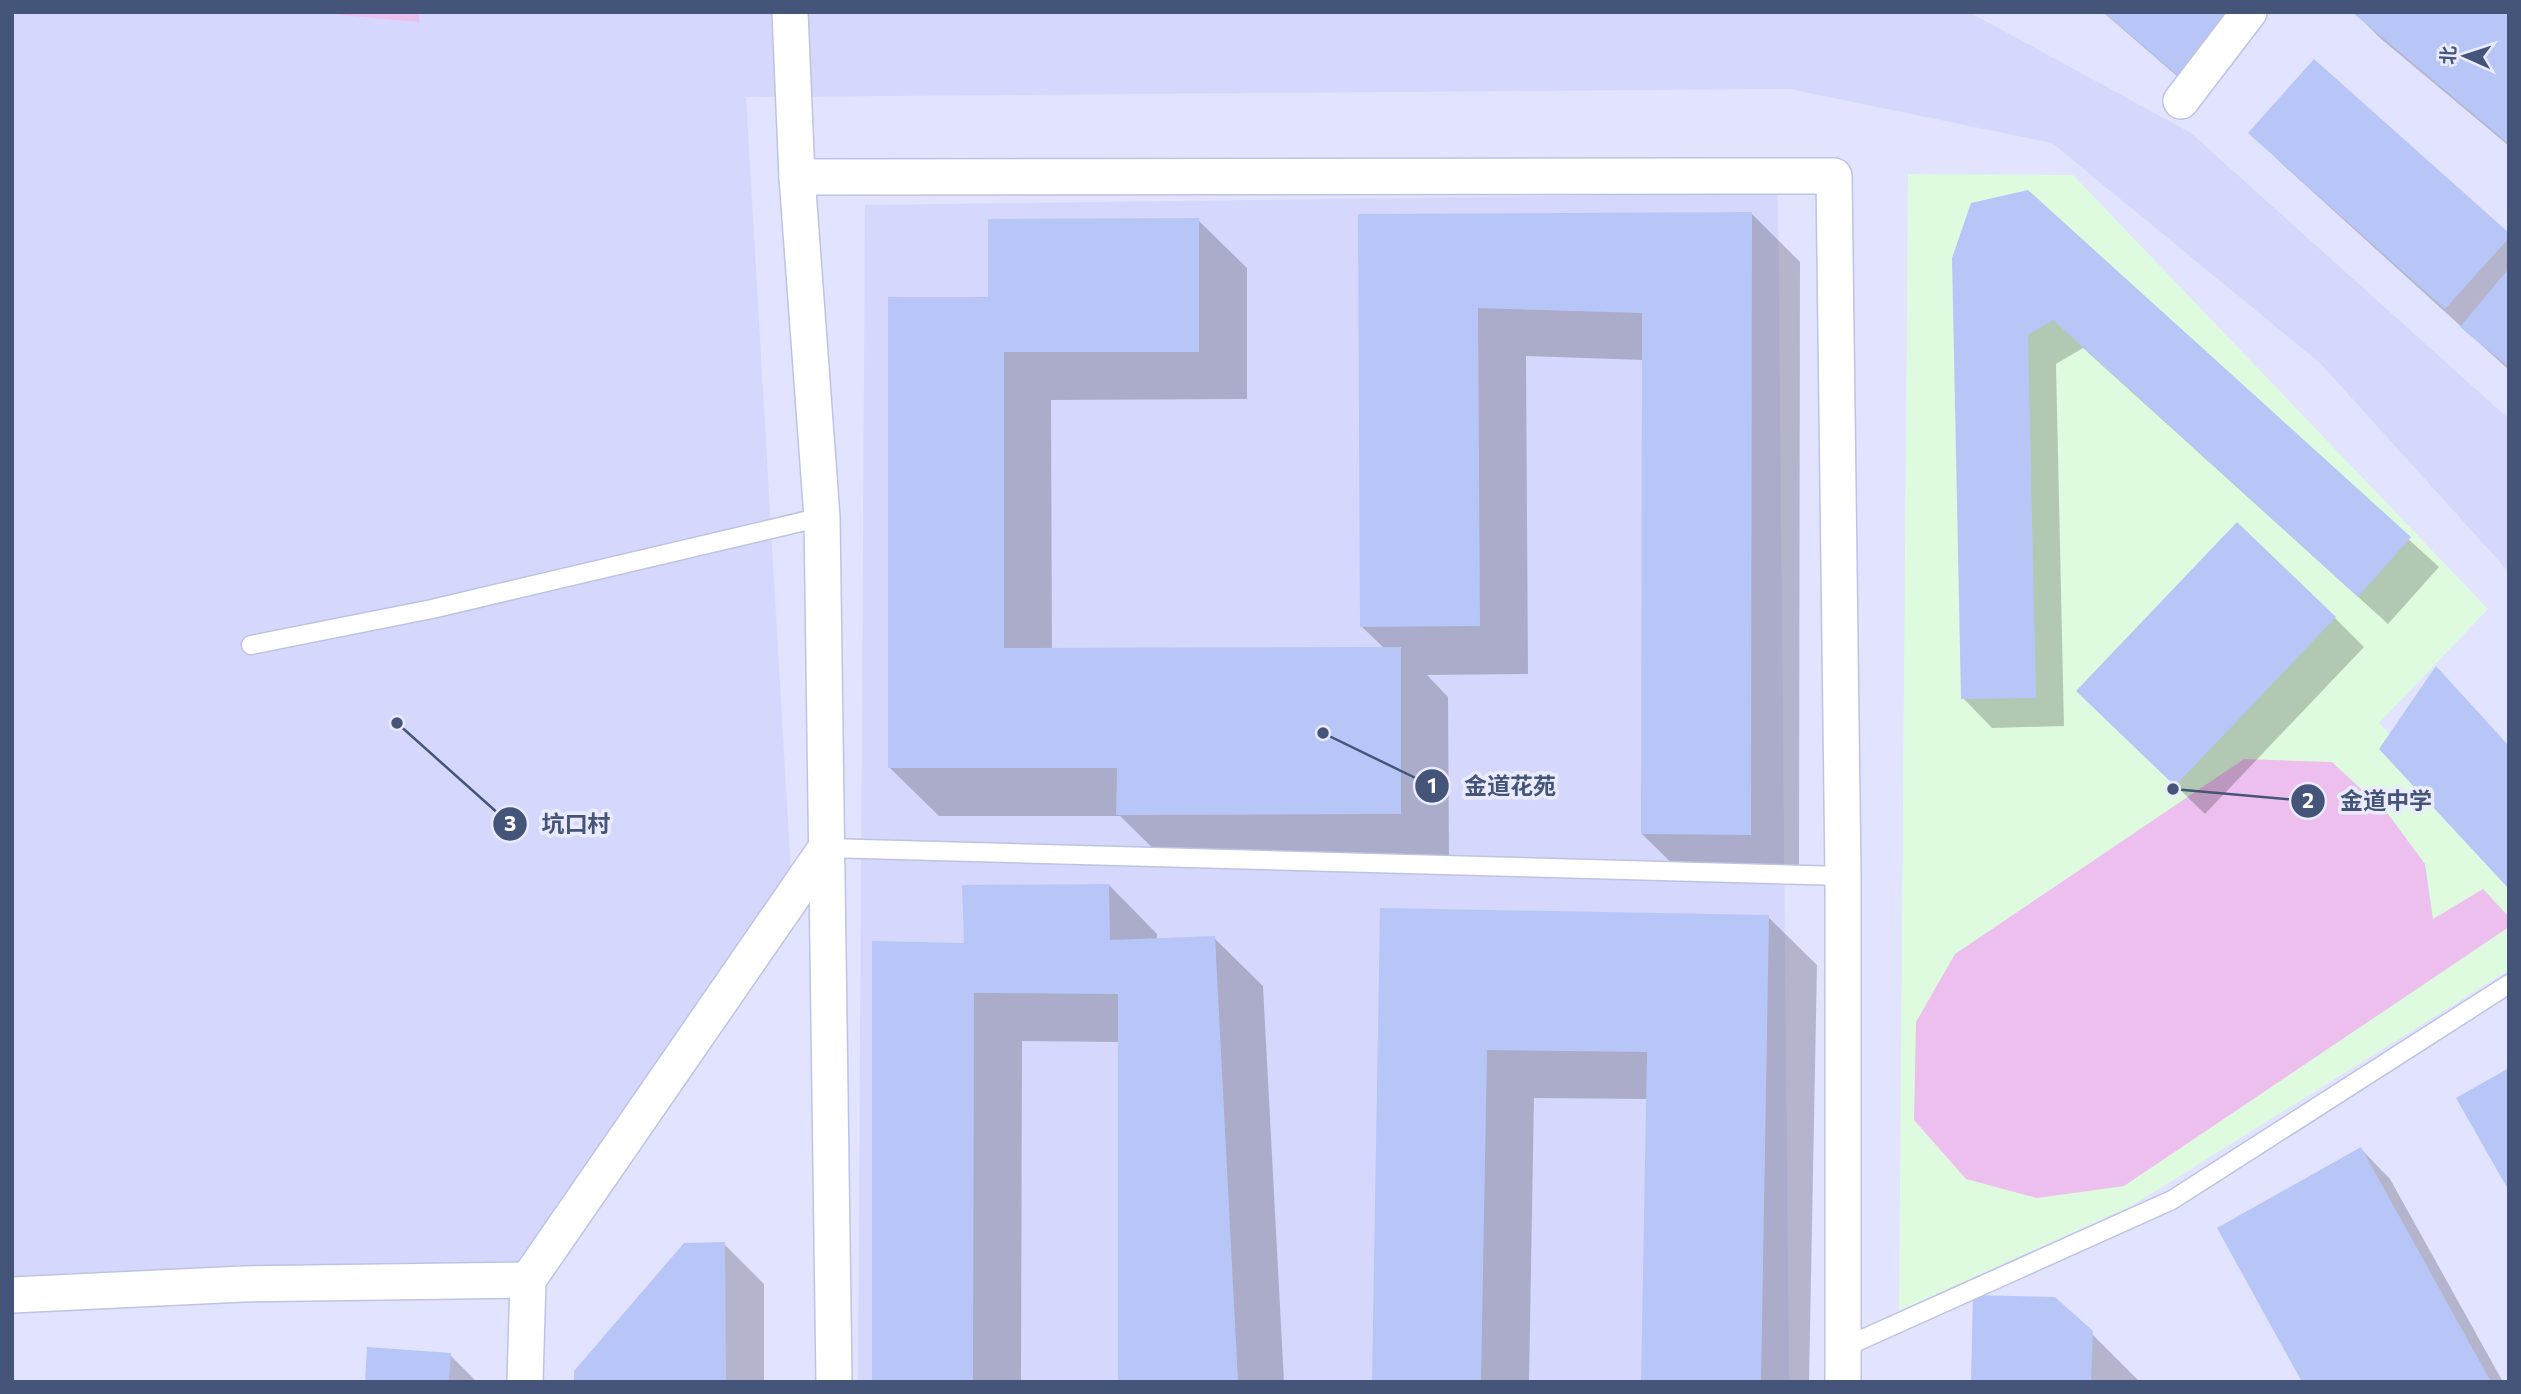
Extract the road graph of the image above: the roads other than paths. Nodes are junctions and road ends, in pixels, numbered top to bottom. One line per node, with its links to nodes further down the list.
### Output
1 (790, 12): 4 (street)
2 (2249, 12): 3 (street)
3 (2181, 101)
4 (797, 177): 5 (street); 8 (street)
5 (822, 517): 6 (lane); 7 (street)
6 (251, 645)
7 (827, 848): 8 (lane); 10 (street); 14 (street)
8 (1843, 876): 12 (street)
9 (2509, 984): 12 (lane)
10 (528, 1280): 11 (street); 13 (street)
11 (12, 1295)
12 (1845, 1347): 15 (street)
13 (525, 1382)
14 (834, 1382)
15 (1843, 1382)

